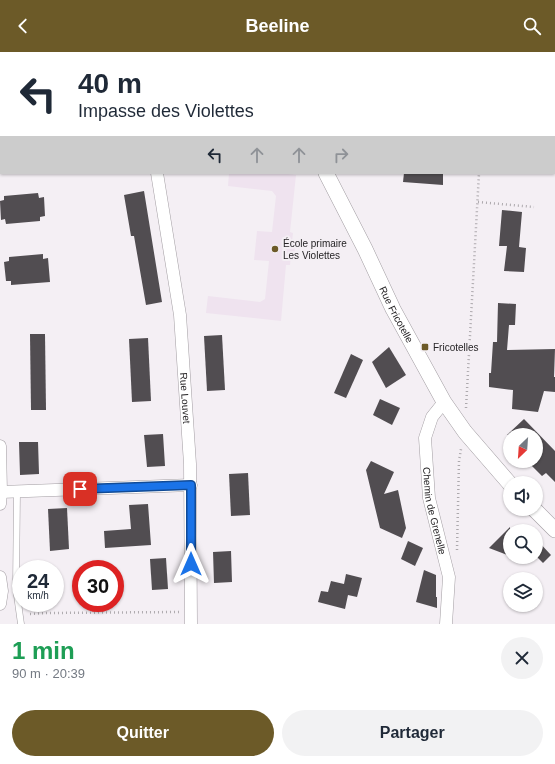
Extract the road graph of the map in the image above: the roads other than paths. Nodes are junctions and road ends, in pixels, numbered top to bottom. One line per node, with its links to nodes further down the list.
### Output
1 (157, 174): 6 (street, Rue Louvet)
2 (327, 174): 3 (street, Rue Fricotelle)
3 (444, 402): 5 (street, Rue Fricotelle); 15 (street, Chemin de Grenelle)
4 (0, 446): 8 (street)
5 (503, 476)
6 (191, 485): 7 (street); 14 (street, Rue Louvet)
7 (17, 492): 8 (street); 13 (lane)
8 (1, 498)
9 (541, 516): 10 (street)
10 (555, 530)
11 (0, 577): 12 (street)
12 (0, 604)
13 (21, 624)
14 (191, 624)
15 (446, 624)

